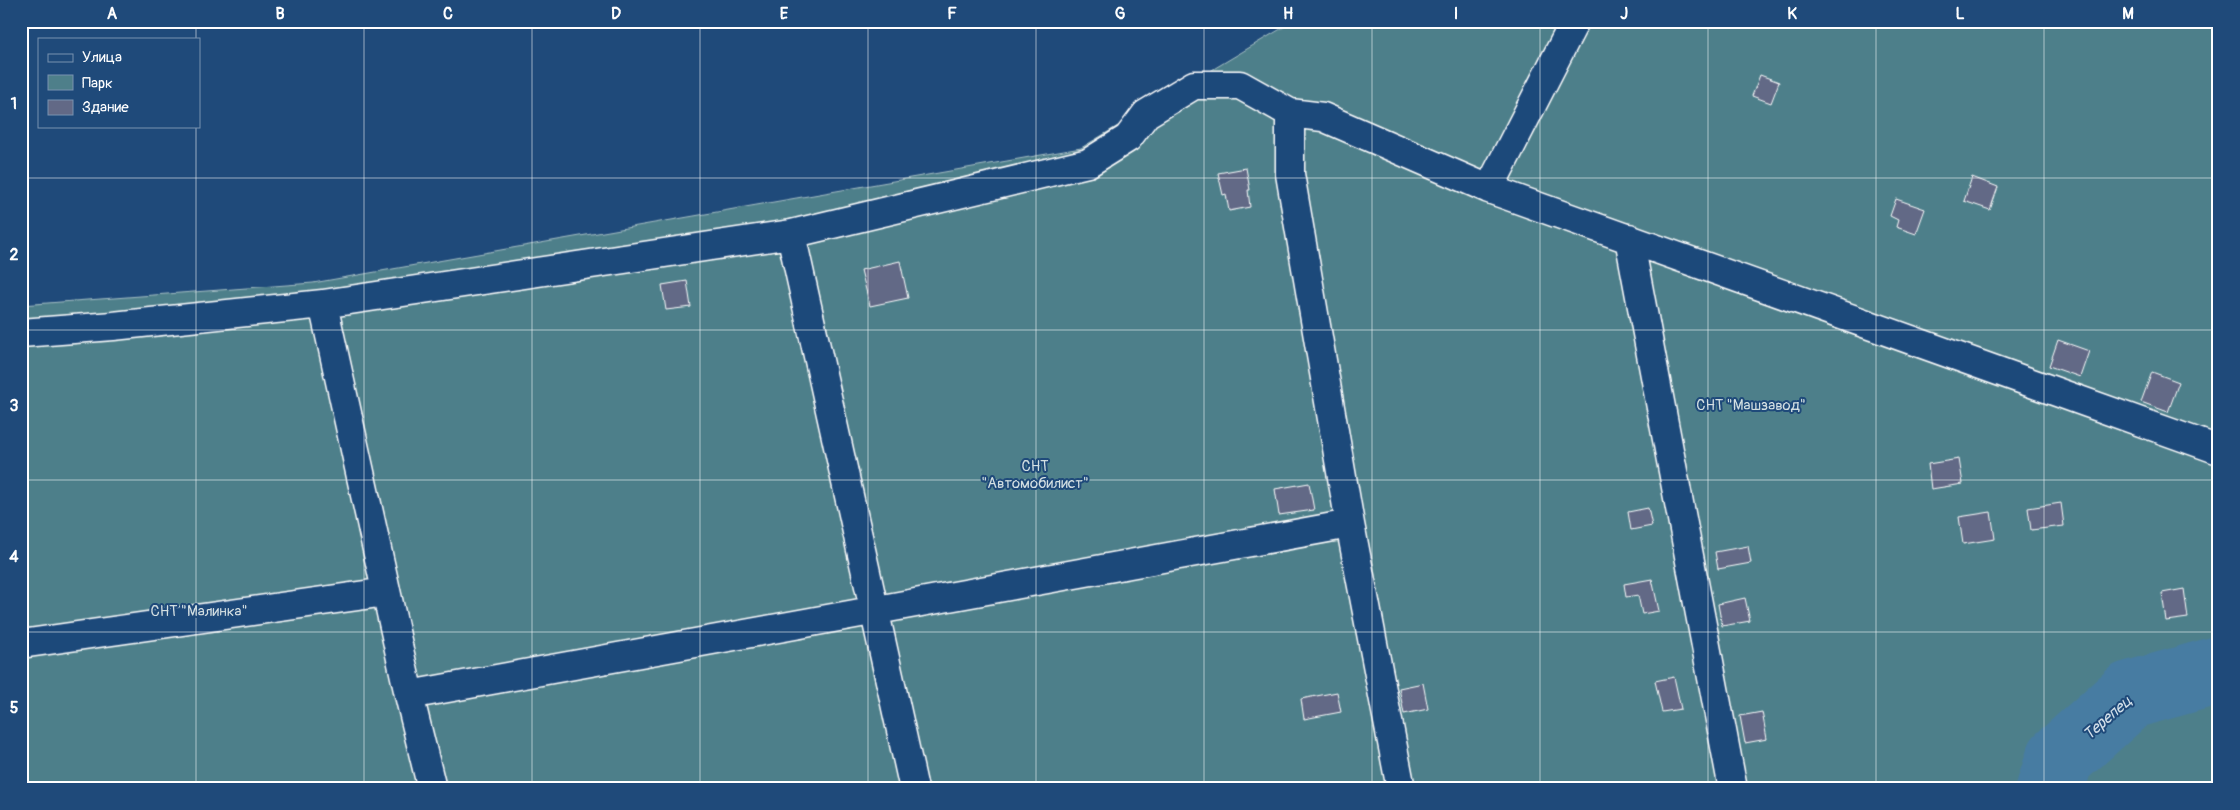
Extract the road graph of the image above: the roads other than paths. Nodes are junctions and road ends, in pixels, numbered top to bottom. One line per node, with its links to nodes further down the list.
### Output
1 (1575, 21): 3 (lane)
2 (1290, 113): 3 (lane); 4 (lane); 9 (lane)
3 (1489, 189): 5 (lane)
4 (791, 234): 6 (lane); 11 (lane)
5 (1629, 238): 8 (lane); 17 (lane)
6 (323, 304): 7 (lane); 10 (lane)
7 (21, 333)
8 (2219, 450)
9 (1350, 524): 11 (lane); 16 (lane)
10 (386, 592): 12 (lane); 13 (lane)
11 (874, 609): 13 (lane); 15 (lane)
12 (21, 644)
13 (409, 695): 14 (lane)
14 (432, 789)
15 (914, 789)
16 (1401, 789)
17 (1733, 789)

